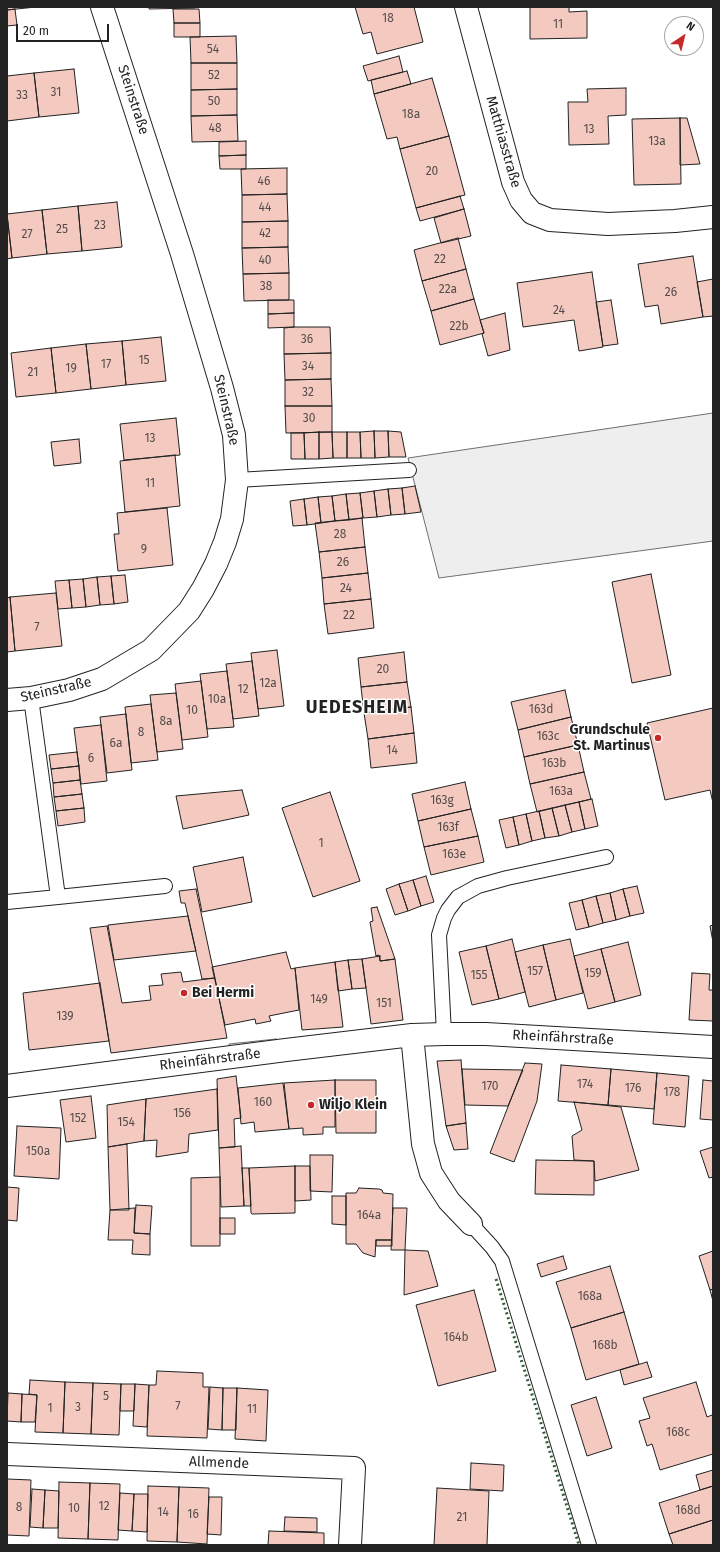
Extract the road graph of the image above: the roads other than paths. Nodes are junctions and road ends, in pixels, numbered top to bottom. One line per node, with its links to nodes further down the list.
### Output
1 (102, 7): 5 (street, Steinstraße)
2 (466, 7): 3 (street, Matthiasstraße)
3 (713, 217)
4 (409, 470): 5 (lane)
5 (237, 480): 6 (street, Steinstraße)
6 (31, 698): 7 (street, Steinstraße); 10 (lane)
7 (7, 700)
8 (606, 857): 12 (lane)
9 (165, 886): 10 (lane)
10 (58, 897): 11 (lane)
11 (7, 902)
12 (444, 1034): 13 (street, Rheinfährstraße); 14 (street, Rheinfährstraße)
13 (412, 1036): 15 (street, Rheinfährstraße); 16 (street)
14 (713, 1047)
15 (7, 1086)
16 (471, 1224): 19 (lane)
17 (7, 1454): 18 (street, Allmende)
18 (350, 1545)
19 (589, 1545)

